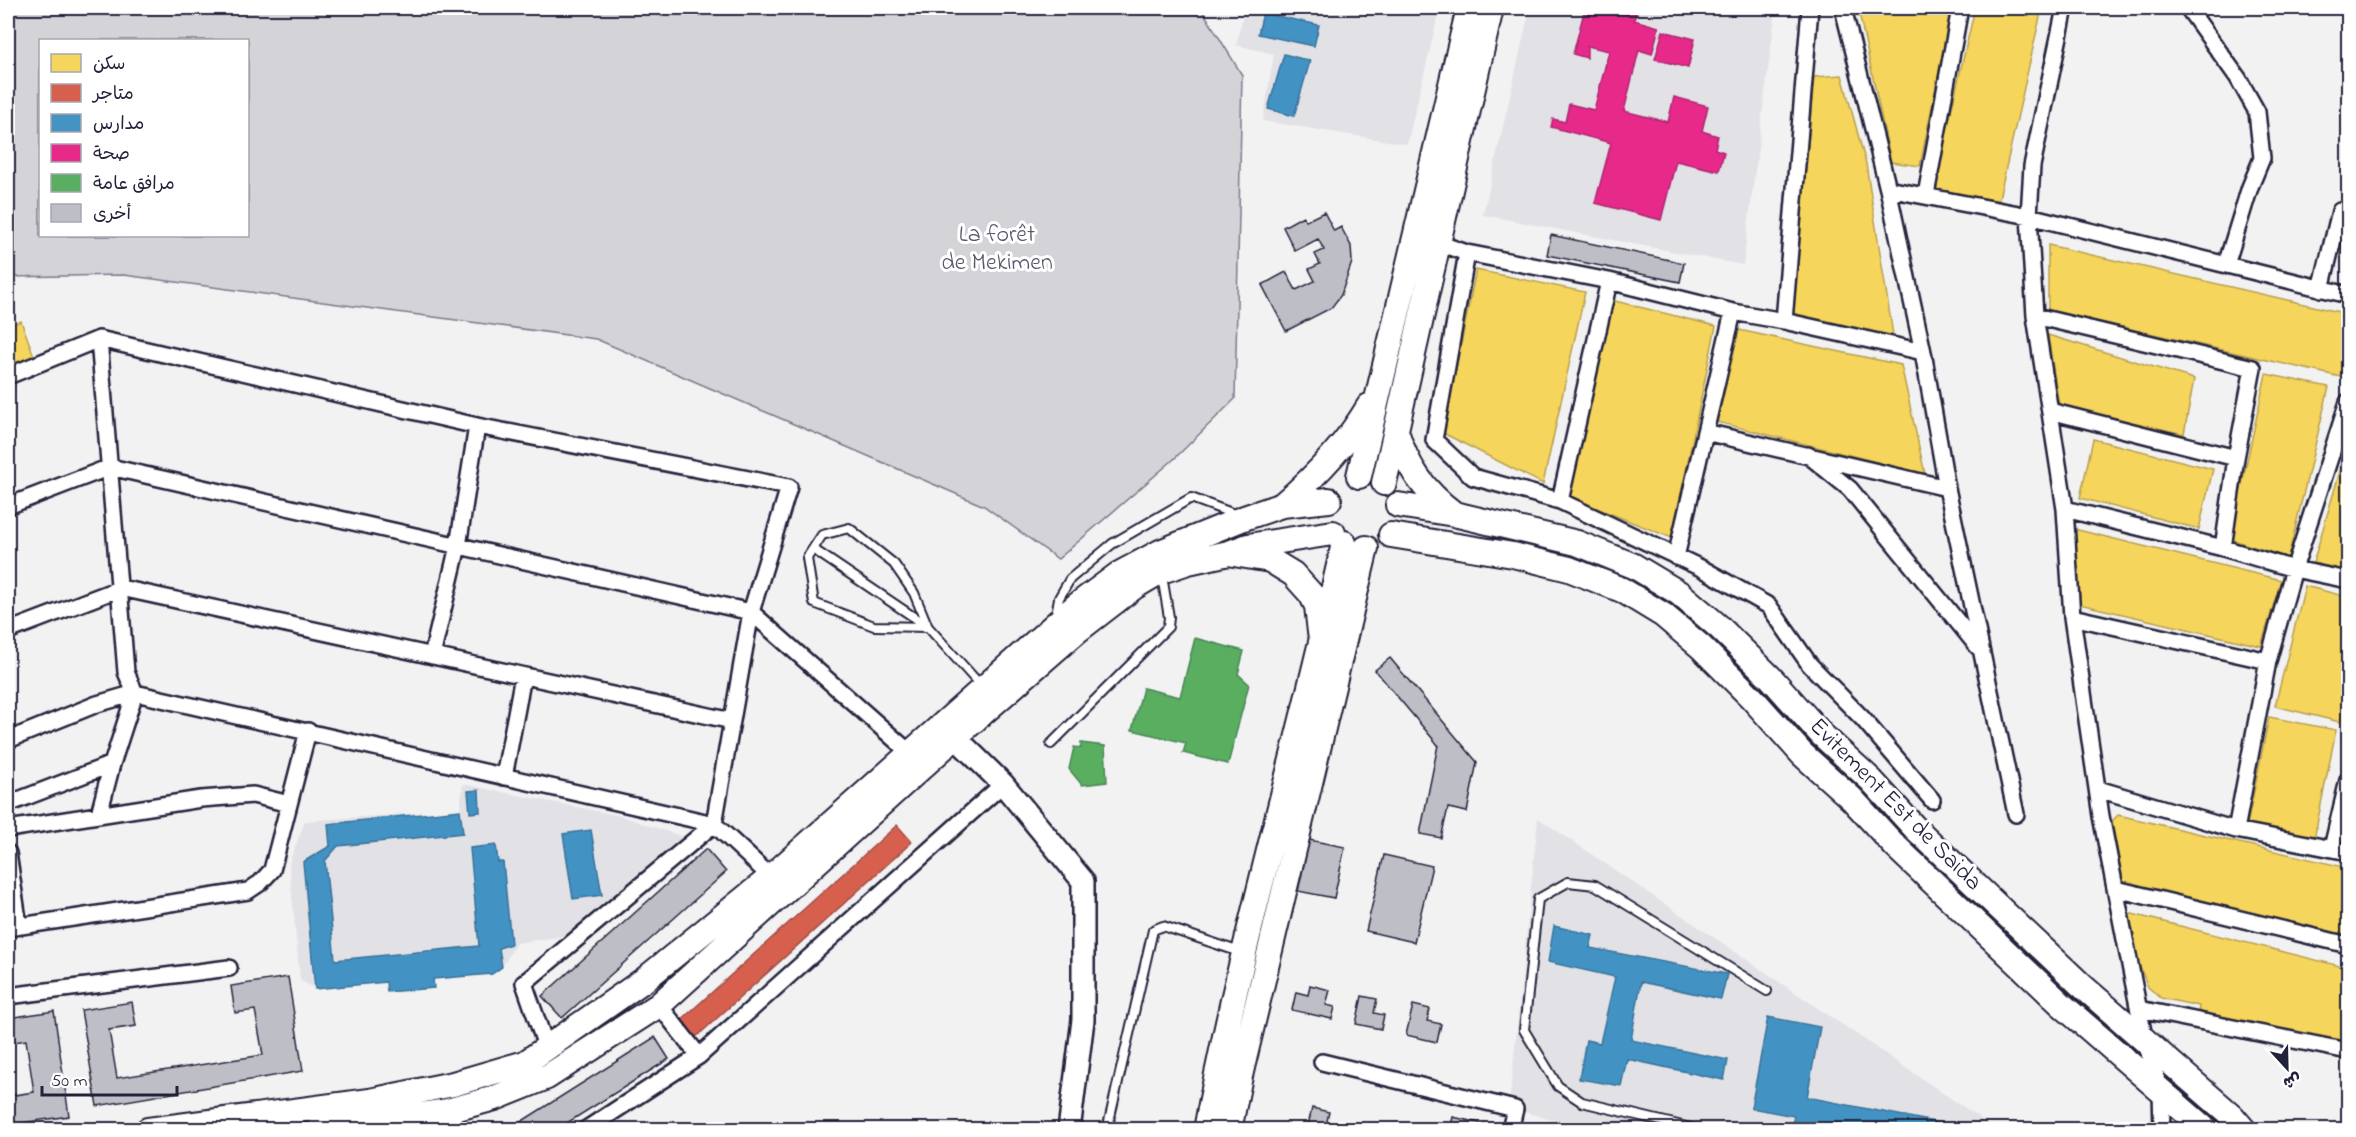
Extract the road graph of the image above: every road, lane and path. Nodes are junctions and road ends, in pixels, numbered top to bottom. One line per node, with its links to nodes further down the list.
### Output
1 (1469, 8): 12 (main road)
2 (1491, 8): 12 (main road)
3 (1810, 8): 20 (street)
4 (1843, 8): 8 (street)
5 (1960, 8): 9 (street)
6 (2065, 8): 11 (street)
7 (2188, 8): 14 (street)
8 (1888, 189): 9 (street); 22 (street)
9 (1926, 195): 11 (street)
10 (2349, 211): 16 (street)
11 (2029, 216): 14 (street); 19 (street)
12 (1426, 239): 13 (street); 24 (main road); 28 (main road)
13 (1467, 253): 15 (street); 37 (street)
14 (2226, 265): 16 (street)
15 (1609, 281): 18 (street); 37 (street)
16 (2321, 289): 17 (street)
17 (2349, 295)
18 (1733, 312): 20 (street); 29 (street)
19 (2035, 316): 26 (street); 31 (street)
20 (1784, 321): 22 (street)
21 (99, 339): 23 (street); 27 (street); 32 (street)
22 (1923, 352): 35 (street)
23 (8, 376)
24 (1378, 391): 33 (main road); 38 (main road)
25 (2349, 402): 51 (street)
26 (2050, 411): 31 (street); 41 (street)
27 (477, 426): 46 (street); 55 (street)
28 (1396, 431): 34 (main road); 42 (main road)
29 (1705, 432): 30 (street); 50 (street)
30 (1808, 454): 35 (street); 61 (street)
31 (2236, 458): 47 (street)
32 (110, 467): 40 (street); 46 (street); 54 (street)
33 (1359, 476): 34 (main road); 36 (main road)
34 (1384, 483): 39 (main road)
35 (1947, 488): 61 (street)
36 (1329, 500): 38 (main road); 45 (main road)
37 (1560, 501): 50 (street)
38 (1282, 505): 43 (main road)
39 (1398, 505): 42 (main road, Evitement Est de Saida); 44 (main road)
40 (8, 506)
41 (2065, 509): 47 (street); 56 (street)
42 (1454, 514): 99 (main road, Evitement Est de Saida)
43 (1244, 518): 57 (main road); 57 (lane)
44 (1391, 535): 45 (main road); 104 (main road)
45 (1348, 541): 49 (main road); 60 (main road); 112 (main road)
46 (458, 546): 55 (street); 62 (street)
47 (2223, 548): 51 (street)
48 (813, 549): 58 (lane); 58 (lane); 58 (lane)
49 (1229, 553): 52 (main road); 60 (main road)
50 (1676, 557): 78 (street)
51 (2294, 568): 53 (street); 63 (street)
52 (1161, 571): 66 (main road); 71 (lane)
53 (2349, 580)
54 (121, 588): 59 (street); 62 (street); 65 (street)
55 (751, 612): 67 (street); 72 (street)
56 (2072, 618): 63 (street); 77 (street)
57 (1054, 626): 66 (main road)
58 (928, 627): 66 (lane)
59 (8, 631)
60 (1322, 645): 93 (main road)
61 (1981, 651): 82 (street)
62 (432, 656): 64 (street)
63 (2268, 661): 85 (street)
64 (523, 676): 67 (street); 74 (street)
65 (135, 693): 68 (street); 70 (street); 73 (street)
66 (990, 695): 69 (main road); 72 (main road)
67 (732, 721): 83 (street)
68 (308, 731): 74 (street); 80 (street)
69 (955, 737): 75 (street); 97 (main road)
70 (8, 740)
71 (1051, 744)
72 (909, 752): 89 (main road)
73 (112, 764): 79 (street); 81 (street)
74 (504, 777): 83 (street)
75 (1003, 784): 102 (street); 109 (street)
76 (2348, 784): 86 (street)
77 (2098, 789): 85 (street); 90 (street)
78 (1932, 800)
79 (8, 804)
80 (289, 804): 81 (street); 91 (street)
81 (99, 814): 84 (street)
82 (2016, 814)
83 (714, 824): 89 (street); 100 (street)
84 (8, 829)
85 (2236, 830): 86 (street)
86 (2332, 848): 87 (street)
87 (2349, 852)
88 (8, 853): 91 (street)
89 (771, 877): 100 (main road)
90 (2116, 889): 92 (street); 98 (street)
91 (13, 927)
92 (2349, 945)
93 (1245, 954): 110 (lane); 111 (main road)
94 (229, 968): 96 (street)
95 (1767, 991): 114 (lane)
96 (8, 996)
97 (659, 1005): 102 (street); 105 (main road)
98 (2139, 1009): 99 (street); 101 (street)
99 (2145, 1042): 104 (street); 117 (main road, Evitement Est de Saida)
100 (547, 1049): 106 (main road)
101 (2349, 1052)
102 (699, 1056): 108 (street)
103 (1322, 1062): 113 (street)
104 (2161, 1091): 115 (street); 116 (main road)
105 (451, 1120): 107 (main road)
106 (148, 1130)
107 (320, 1130)
108 (585, 1130)
109 (1069, 1130)
110 (1107, 1130)
111 (1206, 1130)
112 (1229, 1130)
113 (1510, 1130)
114 (1699, 1130)
115 (2162, 1130)
116 (2206, 1130)
117 (2244, 1130)

